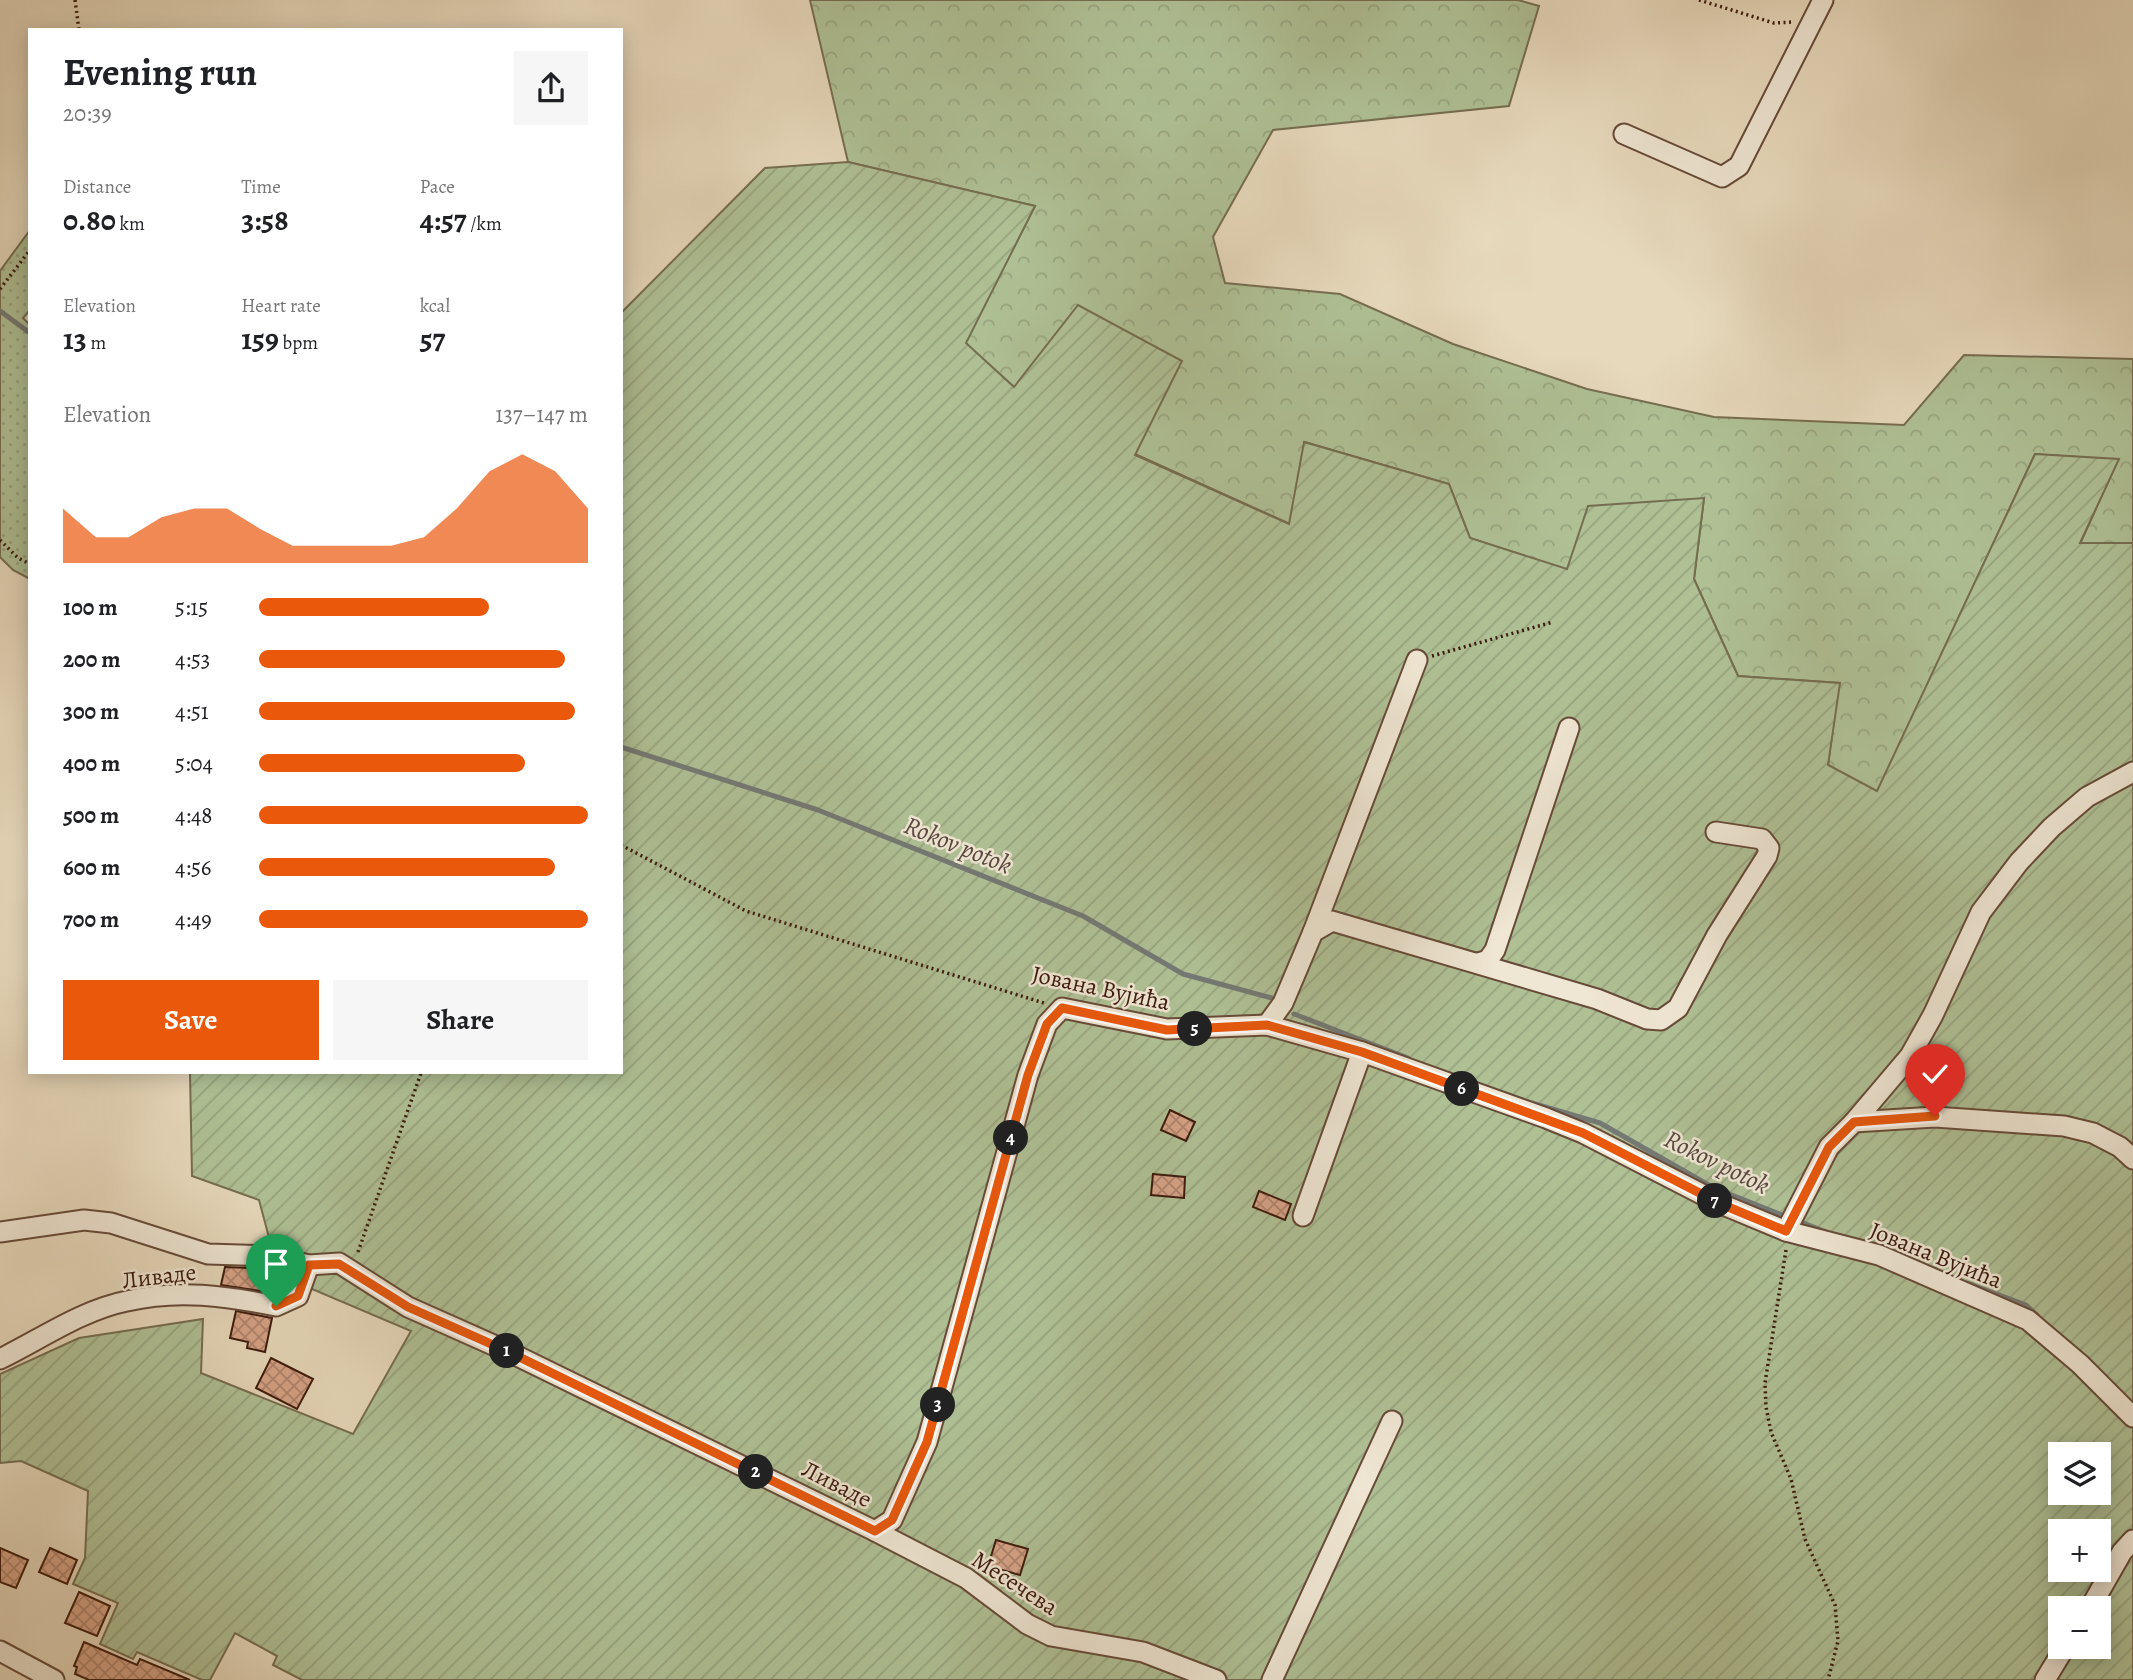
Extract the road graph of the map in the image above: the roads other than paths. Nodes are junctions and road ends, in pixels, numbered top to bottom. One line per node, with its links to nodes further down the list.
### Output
1 (1819, 5): 2 (street)
2 (1624, 134)
3 (1417, 660): 7 (street)
4 (1569, 728): 8 (street)
5 (2133, 772): 12 (street)
6 (1716, 832): 8 (street)
7 (1312, 932): 8 (street); 10 (street)
8 (1478, 963)
9 (1062, 1008): 10 (street, Јована Вујића); 21 (street, Ливаде)
10 (1267, 1025): 11 (street, Јована Вујића)
11 (1362, 1052): 14 (street); 15 (street, Јована Вујића)
12 (1854, 1122): 13 (street); 15 (street)
13 (2133, 1159)
14 (1303, 1216)
15 (1789, 1221): 19 (street, Јована Вујића)
16 (0, 1233): 17 (street, Ливаде)
17 (309, 1265): 18 (street, Ливаде); 21 (street, Ливаде)
18 (0, 1359)
19 (2133, 1417)
20 (1392, 1421): 28 (street)
21 (875, 1531): 27 (street, Месечева)
22 (2133, 1540): 23 (street)
23 (2097, 1596)
24 (0, 1651): 26 (street)
25 (2058, 1659): 29 (street)
26 (54, 1680)
27 (1216, 1680)
28 (1272, 1680)
29 (2045, 1680)

